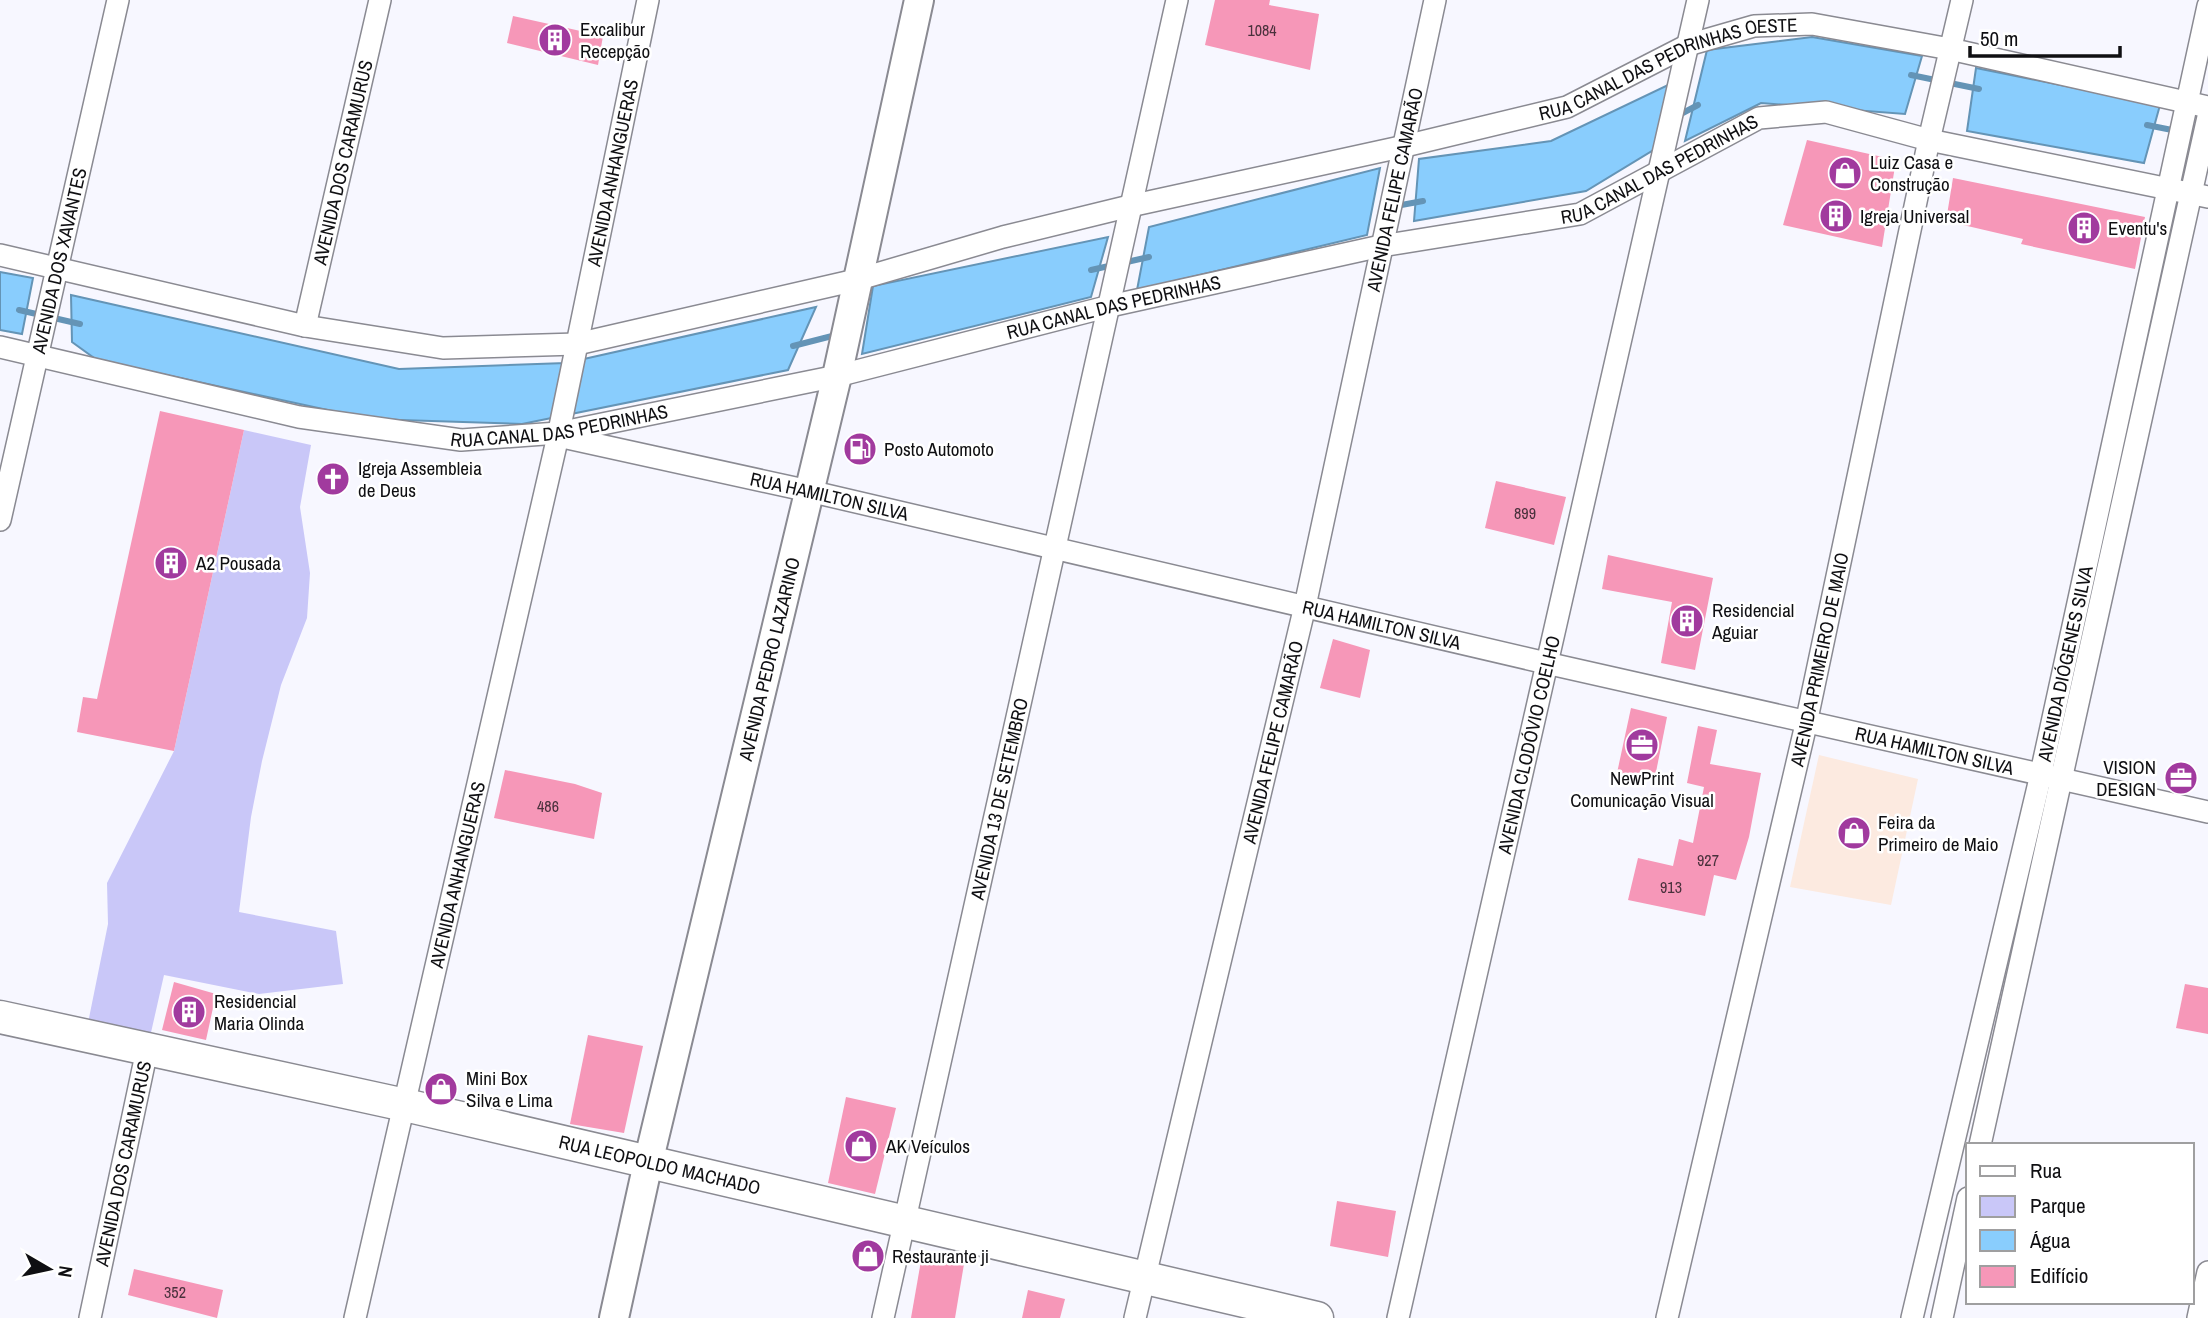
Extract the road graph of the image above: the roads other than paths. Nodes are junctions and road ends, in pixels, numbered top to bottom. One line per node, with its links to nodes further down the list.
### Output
1 (117, 0): 22 (street, AVENIDA DOS XAVANTES)
2 (380, 0): 25 (street, AVENIDA DOS CARAMURUS)
3 (648, 0): 28 (street, AVENIDA ANHANGUERAS)
4 (919, 0): 23 (main road, AVENIDA PEDRO LAZARINO)
5 (1177, 0): 19 (street)
6 (1436, 0): 15 (street, AVENIDA FELIPE CAMARÃO)
7 (1698, 0): 10 (street)
8 (1962, 0): 11 (street, AVENIDA PRIMEIRO DE MAIO)
9 (2208, 6): 12 (street, AVENIDA DIÓGENES SILVA)
10 (1686, 53): 11 (street, RUA CANAL DAS PEDRINHAS OESTE); 15 (street, RUA CANAL DAS PEDRINHAS OESTE); 16 (street, AVENIDA CLODÓVIO COELHO)
11 (1948, 57): 12 (street, RUA CANAL DAS PEDRINHAS OESTE); 14 (street, AVENIDA PRIMEIRO DE MAIO)
12 (2185, 111): 13 (street, RUA CANAL DAS PEDRINHAS OESTE); 17 (street, AVENIDA DIÓGENES SILVA)
13 (2207, 116): 18 (street, AVENIDA DIÓGENES SILVA)
14 (1929, 140): 16 (street, RUA CANAL DAS PEDRINHAS); 17 (street, RUA CANAL DAS PEDRINHAS); 36 (street, AVENIDA PRIMEIRO DE MAIO)
15 (1403, 153): 19 (street, RUA CANAL DAS PEDRINHAS OESTE); 20 (street, AVENIDA FELIPE CAMARÃO)
16 (1660, 172): 20 (street, RUA CANAL DAS PEDRINHAS); 35 (street, AVENIDA CLODÓVIO COELHO)
17 (2167, 189): 18 (street, RUA CANAL DAS PEDRINHAS); 37 (street, AVENIDA DIÓGENES SILVA)
18 (2199, 195): 37 (street, AVENIDA DIÓGENES SILVA)
19 (1130, 206): 23 (street); 24 (street, AVENIDA 13 DE SETEMBRO)
20 (1383, 238): 24 (street, RUA CANAL DAS PEDRINHAS); 34 (street, AVENIDA FELIPE CAMARÃO)
21 (0, 255): 22 (street)
22 (56, 268): 25 (street); 26 (street, AVENIDA DOS XAVANTES)
23 (856, 280): 28 (street); 29 (main road, AVENIDA PEDRO LAZARINO)
24 (1110, 306): 29 (street, RUA CANAL DAS PEDRINHAS); 33 (street, AVENIDA 13 DE SETEMBRO)
25 (305, 326): 28 (street)
26 (39, 345): 27 (street, RUA CANAL DAS PEDRINHAS); 30 (street, RUA CANAL DAS PEDRINHAS); 32 (street, AVENIDA DOS XAVANTES)
27 (0, 347)
28 (576, 348): 30 (street, AVENIDA ANHANGUERAS)
29 (837, 376): 30 (street, RUA CANAL DAS PEDRINHAS); 31 (main road, AVENIDA PEDRO LAZARINO)
30 (559, 430): 31 (street, RUA HAMILTON SILVA); 41 (street, AVENIDA ANHANGUERAS)
31 (809, 491): 33 (street, RUA HAMILTON SILVA); 43 (main road, AVENIDA PEDRO LAZARINO)
32 (0, 520)
33 (1054, 547): 34 (street, RUA HAMILTON SILVA); 45 (street, AVENIDA 13 DE SETEMBRO)
34 (1306, 606): 35 (street, RUA HAMILTON SILVA); 47 (street, AVENIDA FELIPE CAMARÃO)
35 (1546, 663): 36 (street, RUA HAMILTON SILVA); 54 (street, AVENIDA CLODÓVIO COELHO)
36 (1806, 721): 37 (street, RUA HAMILTON SILVA); 55 (street, AVENIDA PRIMEIRO DE MAIO)
37 (2051, 777): 38 (street, RUA HAMILTON SILVA); 42 (street, AVENIDA DIÓGENES SILVA); 56 (street, AVENIDA DIÓGENES SILVA)
38 (2208, 812)
39 (0, 1017): 40 (main road, RUA LEOPOLDO MACHADO)
40 (147, 1050): 41 (main road, RUA LEOPOLDO MACHADO); 48 (street, AVENIDA DOS CARAMURUS)
41 (405, 1105): 43 (main road, RUA LEOPOLDO MACHADO); 49 (street, AVENIDA ANHANGUERAS)
42 (1980, 1143)
43 (648, 1163): 45 (main road, RUA LEOPOLDO MACHADO); 50 (main road, AVENIDA PEDRO LAZARINO)
44 (1966, 1207): 57 (street)
45 (906, 1220): 47 (main road, RUA LEOPOLDO MACHADO); 51 (street, AVENIDA 13 DE SETEMBRO)
46 (2208, 1272): 58 (street)
47 (1144, 1277): 52 (street, AVENIDA FELIPE CAMARÃO); 53 (main road, RUA LEOPOLDO MACHADO)
48 (90, 1318)
49 (355, 1318)
50 (614, 1318)
51 (883, 1318)
52 (1135, 1318)
53 (1317, 1318)
54 (1398, 1318)
55 (1667, 1318)
56 (1912, 1318)
57 (1942, 1318)
58 (2198, 1318)

